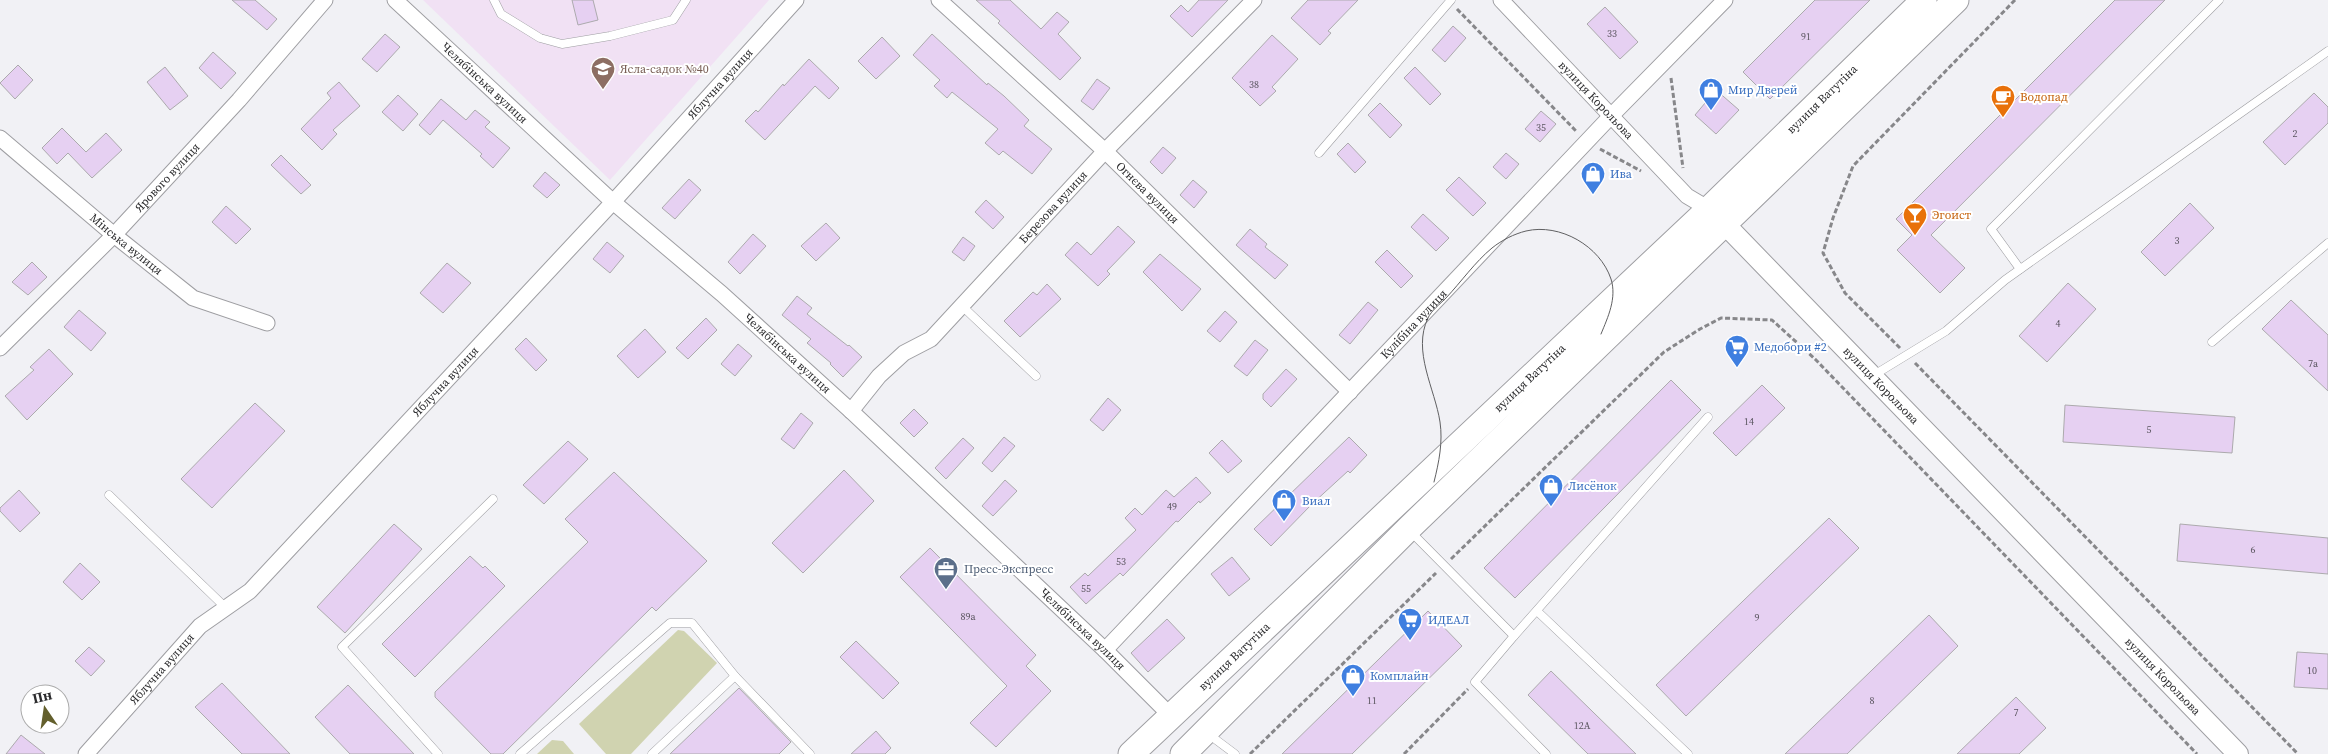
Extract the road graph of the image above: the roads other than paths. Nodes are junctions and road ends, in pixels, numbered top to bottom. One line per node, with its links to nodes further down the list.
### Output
1 (326, 0): 21 (street, Ярового вулиця)
2 (395, 0): 19 (street, Челябінська вулиця)
3 (494, 0): 4 (lane)
4 (686, 0)
5 (796, 0): 19 (street, Яблучна вулиця)
6 (939, 0): 17 (street, Огнєва вулиця)
7 (1254, 0): 17 (street, Березова вулиця)
8 (1451, 0): 18 (lane)
9 (1501, 0): 15 (street, вулиця Корольова)
10 (1725, 0): 15 (street, Кулібіна вулиця)
11 (1924, 0): 20 (main road, вулиця Ватутіна)
12 (1956, 0): 20 (main road, вулиця Ватутіна)
13 (2219, 0): 23 (lane)
14 (2328, 51): 23 (lane)
15 (1610, 117): 20 (street, вулиця Корольова); 30 (street, Кулібіна вулиця)
16 (0, 138): 21 (street, Мінська вулиця)
17 (1106, 151): 24 (street, Березова вулиця); 30 (street, Огнєва вулиця)
18 (1319, 153)
19 (613, 202): 31 (street, Челябінська вулиця); 36 (street, Яблучна вулиця)
20 (1717, 217): 29 (street, вулиця Корольова); 35 (main road, вулиця Ватутіна); 41 (main road, вулиця Ватутіна)
21 (114, 235): 25 (street, Мінська вулиця); 27 (street, Ярового вулиця)
22 (2328, 243): 26 (lane)
23 (2020, 269): 29 (lane)
24 (962, 306): 28 (lane); 31 (street, Березова вулиця)
25 (268, 323)
26 (2212, 342)
27 (0, 348)
28 (1036, 376)
29 (1872, 376): 53 (street, вулиця Корольова)
30 (1350, 392): 39 (street, Кулібіна вулиця)
31 (851, 411): 39 (street, Челябінська вулиця)
32 (1708, 417): 37 (lane)
33 (109, 495): 36 (lane)
34 (493, 499): 44 (lane)
35 (1408, 529): 38 (lane); 42 (main road, вулиця Ватутіна)
36 (226, 608): 43 (street, Яблучна вулиця)
37 (1537, 611): 38 (lane); 52 (lane)
38 (1514, 636): 51 (lane)
39 (1105, 650): 41 (street, Челябінська вулиця)
40 (735, 676): 45 (lane); 46 (lane); 47 (lane)
41 (1171, 716): 48 (main road, вулиця Ватутіна)
42 (1206, 732): 49 (main road, вулиця Ватутіна); 50 (lane)
43 (86, 754)
44 (438, 754)
45 (520, 754)
46 (652, 754)
47 (810, 754)
48 (1131, 754)
49 (1183, 754)
50 (1235, 754)
51 (1546, 754)
52 (1688, 754)
53 (2238, 754)

